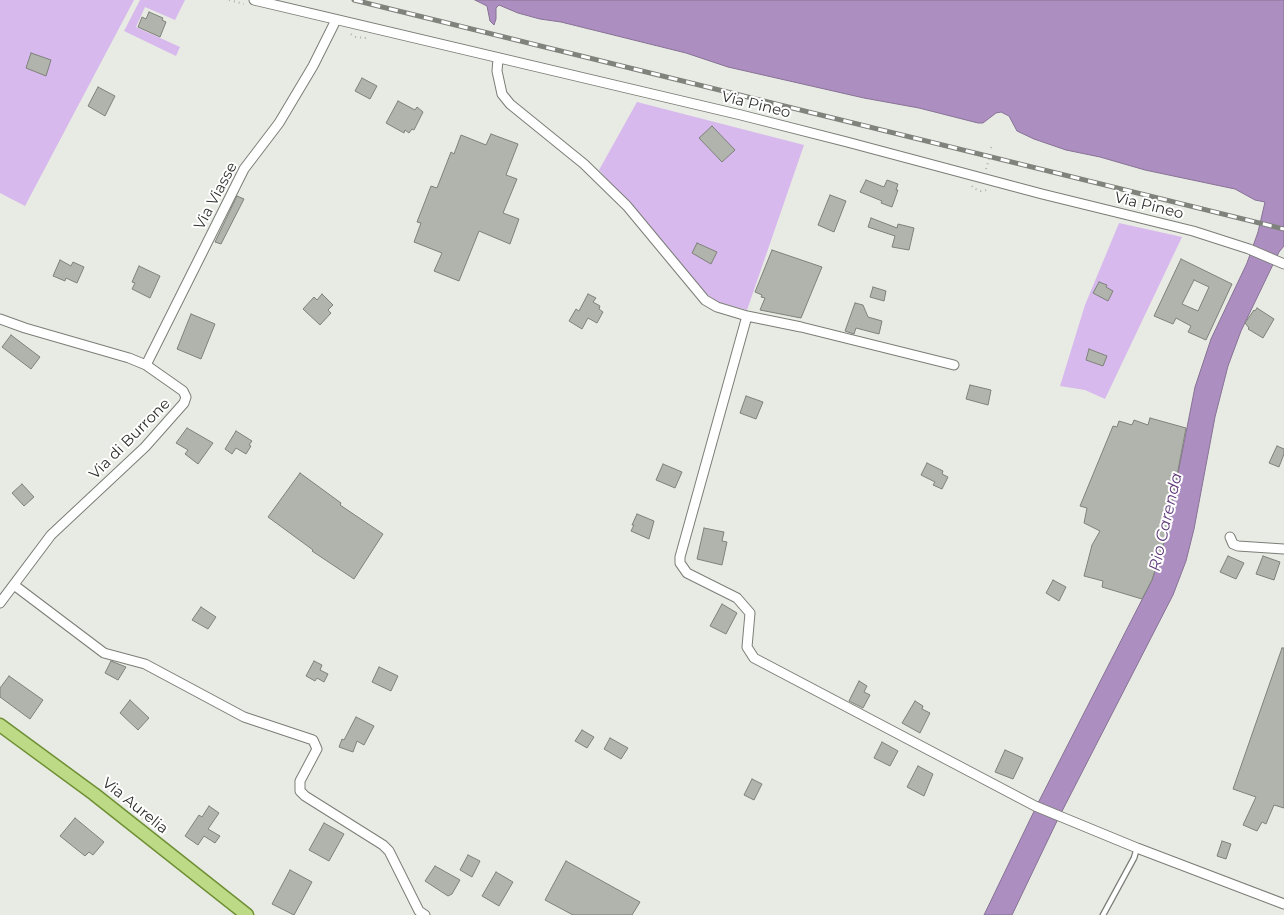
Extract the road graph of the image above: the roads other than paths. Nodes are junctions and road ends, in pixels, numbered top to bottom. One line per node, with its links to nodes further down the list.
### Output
1 (254, 0): 2 (street, Via Pineo)
2 (336, 20): 3 (street, Via Pineo); 7 (street, Via Viasse)
3 (498, 58): 4 (street, Via Pineo); 5 (street)
4 (1281, 262)
5 (747, 316): 8 (street); 14 (street)
6 (0, 319): 7 (street, Via di Burrone)
7 (146, 365): 11 (street, Via di Burrone)
8 (954, 365)
9 (1230, 537): 10 (street)
10 (1284, 549)
11 (14, 585): 12 (street, Via di Burrone); 17 (street)
12 (0, 603)
13 (0, 724): 16 (main road, Via Aurelia)
14 (1137, 848): 15 (street); 18 (lane)
15 (1284, 904)
16 (247, 915)
17 (425, 915)
18 (1103, 915)

